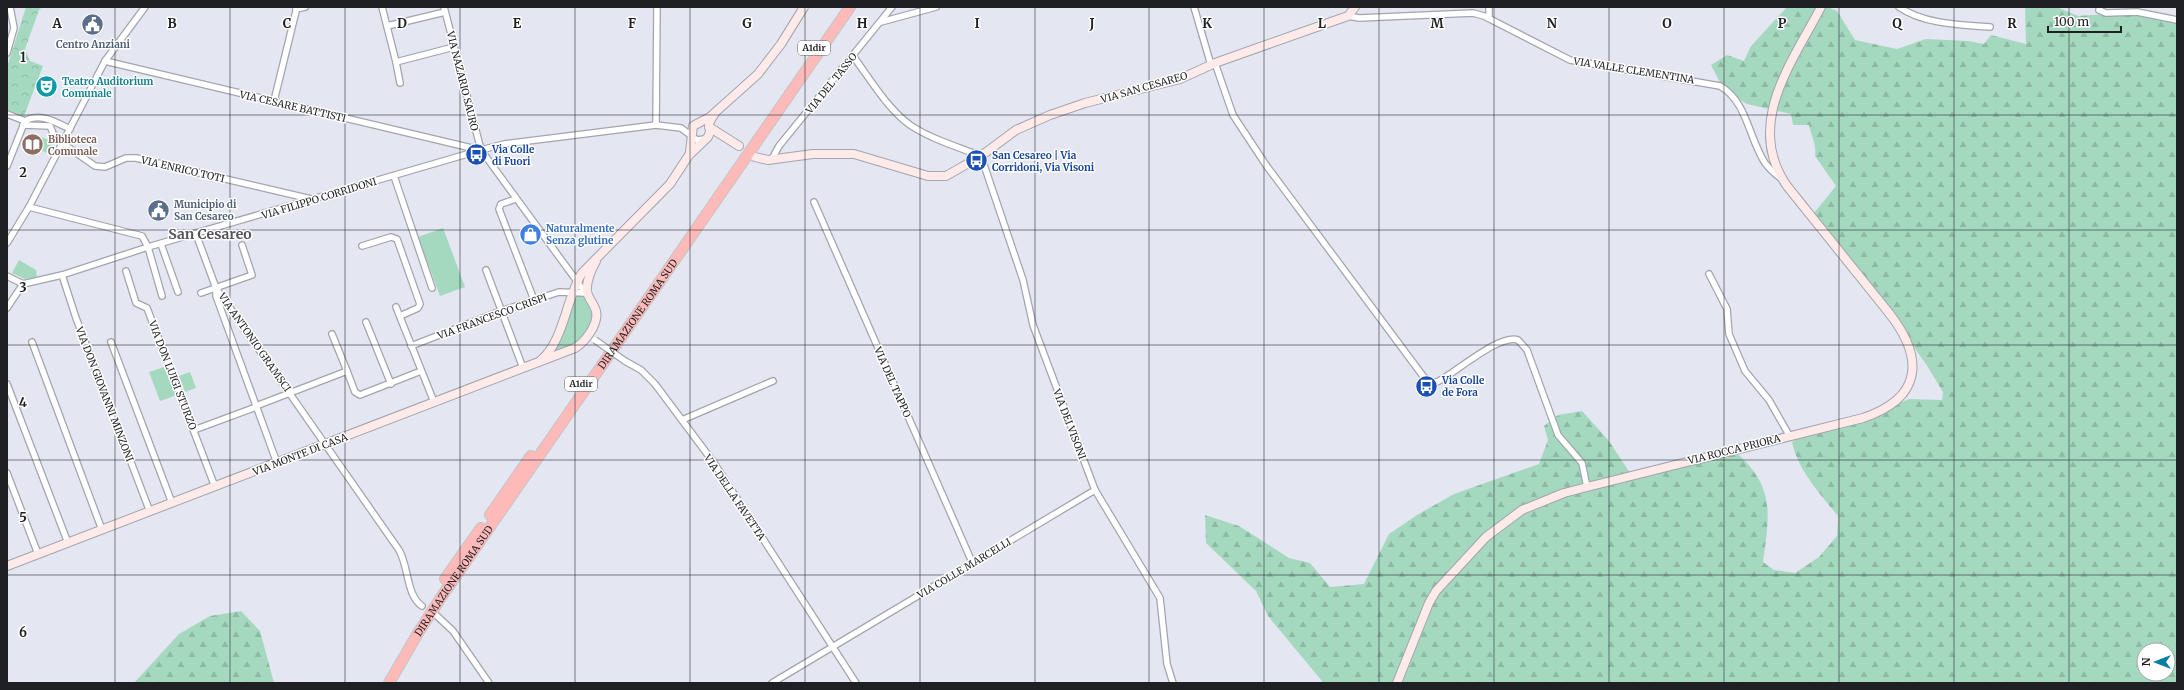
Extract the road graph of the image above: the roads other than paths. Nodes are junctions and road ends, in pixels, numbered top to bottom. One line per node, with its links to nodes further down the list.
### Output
1 (10, 7): 28 (street)
2 (145, 7): 30 (street)
3 (305, 7): 18 (street)
4 (382, 7): 25 (street)
5 (657, 7): 38 (street)
6 (804, 7): 37 (street)
7 (842, 7): 123 (highway, DIRAMAZIONE ROMA SUD / A1dir)
8 (850, 7): 23 (highway, DIRAMAZIONE ROMA SUD / A1dir)
9 (855, 7): 23 (highway)
10 (892, 7): 24 (street, VIA DEL TASSO)
11 (936, 7): 24 (street)
12 (1194, 7): 32 (street)
13 (1355, 7): 20 (street)
14 (1490, 7): 21 (street)
15 (1821, 7): 54 (street, VIA ROCCA PRIORA)
16 (1899, 7): 26 (street)
17 (2100, 7): 22 (street)
18 (297, 8): 34 (street)
19 (444, 9): 25 (street, VIA NAZARIO SAURO); 27 (street, VIA NAZARIO SAURO)
20 (1348, 16): 21 (street, VIA VALLE CLEMENTINA); 32 (street, VIA SAN CESAREO)
21 (1489, 18): 54 (street, VIA VALLE CLEMENTINA)
22 (2177, 20)
23 (839, 22): 124 (highway, DIRAMAZIONE ROMA SUD / A1dir)
24 (881, 22): 29 (street, VIA DEL TASSO)
25 (387, 26): 31 (street)
26 (1990, 27)
27 (454, 48): 31 (street); 47 (street, VIA NAZARIO SAURO)
28 (7, 53)
29 (853, 56): 49 (street); 51 (street, VIA DEL TASSO)
30 (105, 61): 34 (street, VIA CESARE BATTISTI); 41 (street)
31 (396, 62): 33 (street)
32 (1213, 64): 49 (street, VIA SAN CESAREO); 111 (street)
33 (400, 83)
34 (274, 101): 47 (street, VIA CESARE BATTISTI)
35 (7, 114): 36 (street)
36 (24, 123): 41 (street); 45 (street, VIA ENRICO TOTI); 52 (street)
37 (705, 124): 39 (street); 43 (street); 44 (street)
38 (656, 125): 40 (street); 47 (street)
39 (693, 126): 40 (street); 42 (street)
40 (681, 128): 42 (street)
41 (70, 129): 45 (street)
42 (692, 135): 44 (street); 48 (street)
43 (722, 135): 44 (street); 46 (street)
44 (706, 138): 48 (street)
45 (64, 142): 55 (street, VIA ENRICO TOTI); 58 (street)
46 (739, 146)
47 (480, 150): 53 (street, VIA FILIPPO CORRIDONI); 56 (street)
48 (689, 155): 66 (street)
49 (981, 156): 51 (street); 112 (street, VIA DEI VISONI)
50 (755, 157): 51 (street)
51 (772, 160)
52 (7, 166)
53 (394, 176): 55 (street, VIA FILIPPO CORRIDONI); 75 (street)
54 (1783, 180): 106 (street, VIA ROCCA PRIORA)
55 (311, 199): 59 (street, VIA FILIPPO CORRIDONI)
56 (516, 199): 68 (street); 81 (street)
57 (814, 202): 118 (street, VIA DEL TAPPO)
58 (29, 207): 60 (street); 64 (street)
59 (196, 234): 61 (street, VIA FILIPPO CORRIDONI); 74 (street, VIA ANTONIO GRAMSCI)
60 (7, 243)
61 (161, 244): 64 (street, VIA FILIPPO CORRIDONI); 76 (street)
62 (242, 245): 74 (street)
63 (362, 246): 85 (street)
64 (148, 247): 70 (street, VIA FILIPPO CORRIDONI); 80 (street)
65 (486, 270): 84 (street)
66 (589, 270): 68 (street); 73 (street); 79 (street)
67 (126, 271): 105 (street, VIA DON LUIGI STURZO)
68 (569, 271): 73 (street)
69 (1709, 274): 106 (street)
70 (62, 275): 72 (street, VIA FILIPPO CORRIDONI); 114 (street, VIA DON GIOVANNI MINZONI)
71 (7, 276): 72 (street)
72 (24, 284): 83 (street)
73 (578, 284): 77 (street); 79 (street)
74 (216, 288): 78 (street); 101 (street, VIA ANTONIO GRAMSCI); 103 (street)
75 (432, 288)
76 (178, 292)
77 (573, 292): 79 (street, VIA FRANCESCO CRISPI); 81 (street, VIA FRANCESCO CRISPI); 89 (street)
78 (200, 293)
79 (587, 295): 88 (street)
80 (162, 296)
81 (534, 300): 84 (street, VIA FRANCESCO CRISPI)
82 (396, 307): 85 (street)
83 (7, 308)
84 (502, 311): 92 (street, VIA FRANCESCO CRISPI); 95 (street)
85 (400, 316): 92 (street)
86 (366, 322): 100 (street)
87 (332, 334): 96 (street)
88 (588, 335): 93 (street, VIA MONTE DI CASA); 104 (street, VIA DELLA FAVETTA, bridge)
89 (556, 338): 93 (street); 94 (street)
90 (32, 342): 115 (street)
91 (111, 342): 113 (street)
92 (411, 346): 97 (street)
93 (555, 356): 94 (street, VIA MONTE DI CASA)
94 (539, 362): 95 (street, VIA MONTE DI CASA)
95 (523, 368): 102 (street, VIA MONTE DI CASA)
96 (347, 371): 100 (street); 101 (street)
97 (421, 371): 100 (street); 102 (street)
98 (773, 381): 104 (street)
99 (7, 384): 116 (street)
100 (391, 384)
101 (290, 393): 103 (street); 107 (street, VIA ANTONIO GRAMSCI)
102 (434, 402): 107 (street, VIA MONTE DI CASA)
103 (256, 407): 105 (street); 108 (street)
104 (682, 420): 122 (street, VIA DELLA FAVETTA)
105 (194, 430): 110 (street, VIA DON LUIGI STURZO)
106 (1789, 435): 111 (street, VIA ROCCA PRIORA)
107 (326, 444): 108 (street, VIA MONTE DI CASA); 120 (street, VIA ANTONIO GRAMSCI)
108 (277, 463): 110 (street, VIA MONTE DI CASA)
109 (7, 473): 117 (street)
110 (215, 487): 113 (street, VIA MONTE DI CASA)
111 (1587, 487): 129 (street, VIA ROCCA PRIORA)
112 (1095, 490): 118 (street, VIA COLLE MARCELLI); 128 (street, VIA DEI VISONI)
113 (172, 503): 114 (street, VIA MONTE DI CASA)
114 (150, 512): 115 (street, VIA MONTE DI CASA)
115 (102, 530): 116 (street, VIA MONTE DI CASA)
116 (68, 543): 117 (street, VIA MONTE DI CASA)
117 (38, 554): 119 (street, VIA MONTE DI CASA)
118 (972, 562): 122 (street, VIA COLLE MARCELLI)
119 (7, 566)
120 (422, 606)
121 (438, 616): 125 (street)
122 (832, 646): 126 (street, VIA COLLE MARCELLI); 127 (street, VIA DELLA FAVETTA)
123 (382, 683)
124 (390, 683)
125 (489, 683)
126 (772, 683)
127 (856, 683)
128 (1173, 683)
129 (1396, 683)

